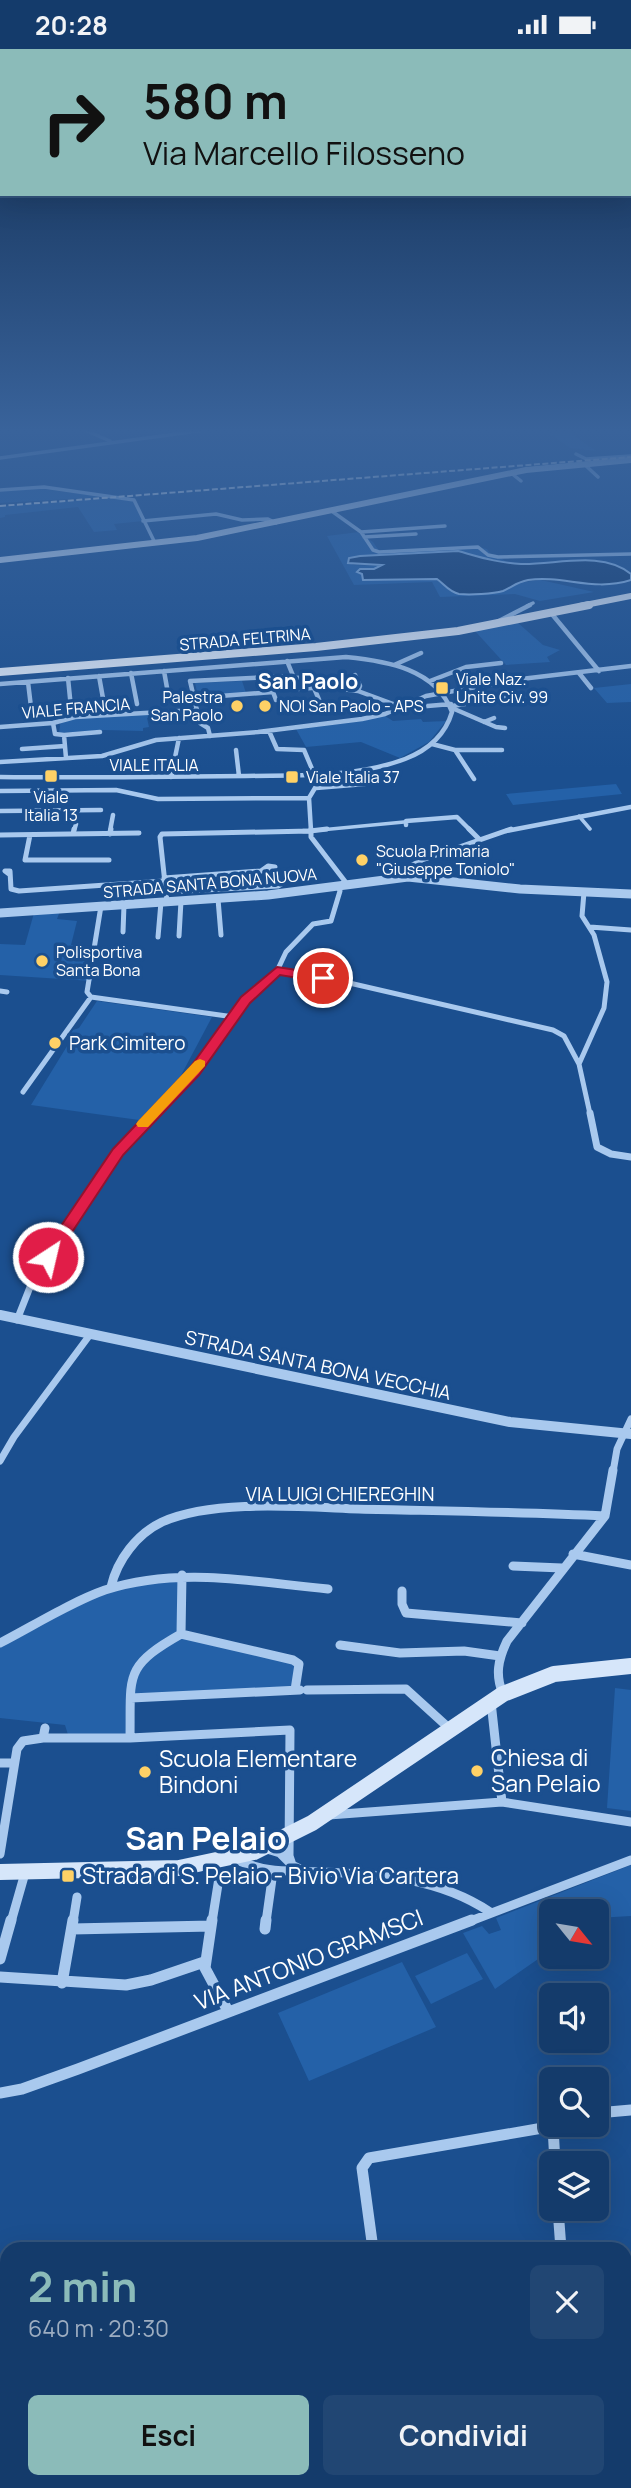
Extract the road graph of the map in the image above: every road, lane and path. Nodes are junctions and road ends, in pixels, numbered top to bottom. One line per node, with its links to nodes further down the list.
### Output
1 (168, 541): 3 (main road)
2 (367, 541): 4 (street)
3 (155, 543): 5 (main road)
4 (631, 554)
5 (0, 559)
6 (631, 596): 8 (main road, STRADA FELTRINA)
7 (533, 603): 9 (street, STRADA FELTRINA)
8 (551, 613): 9 (main road, STRADA FELTRINA); 19 (street)
9 (491, 626): 10 (main road, STRADA FELTRINA)
10 (316, 647): 12 (street); 20 (main road, STRADA FELTRINA)
11 (421, 653): 15 (street)
12 (322, 658): 13 (street); 15 (street)
13 (287, 661): 17 (street); 25 (street)
14 (501, 663): 29 (street)
15 (393, 665): 29 (street)
16 (631, 666): 19 (street)
17 (187, 669): 18 (street); 28 (street)
18 (164, 671): 21 (street); 41 (street)
19 (599, 671): 22 (street)
20 (0, 672)
21 (131, 673): 24 (street); 45 (street)
22 (579, 673): 34 (street); 37 (street)
23 (355, 675): 36 (street)
24 (99, 676): 26 (street); 44 (street)
25 (292, 676): 27 (street); 32 (street)
26 (68, 678): 30 (street); 49 (street)
27 (250, 678): 28 (street); 38 (street)
28 (190, 681): 40 (street)
29 (430, 681): 37 (street)
30 (28, 682): 31 (street); 48 (street)
31 (0, 684)
32 (326, 687): 33 (street); 36 (street)
33 (314, 688): 35 (street); 43 (street)
34 (591, 688)
35 (297, 689)
36 (358, 691): 46 (street)
37 (443, 692): 46 (street); 47 (street)
38 (254, 693): 40 (street); 42 (street)
39 (509, 697): 47 (street)
40 (194, 698): 50 (street)
41 (169, 699)
42 (276, 700)
43 (320, 702)
44 (104, 704)
45 (137, 704)
46 (400, 706): 47 (street); 56 (street)
47 (451, 706): 52 (street); 61 (street)
48 (31, 707)
49 (71, 708)
50 (197, 710): 53 (street, VIALE FRANCIA); 59 (street)
51 (494, 718): 52 (street)
52 (484, 722): 55 (street)
53 (53, 723): 54 (street, VIALE FRANCIA); 58 (street)
54 (0, 726)
55 (505, 728)
56 (269, 731): 59 (street); 69 (street)
57 (100, 732): 58 (street)
58 (64, 735): 62 (street)
59 (210, 736): 60 (street)
60 (179, 738): 67 (street); 71 (street)
61 (432, 744): 65 (street); 69 (street, VIALE ITALIA)
62 (65, 746): 63 (street); 67 (street)
63 (22, 749)
64 (236, 750): 70 (street)
65 (455, 750): 66 (street); 73 (street)
66 (502, 750)
67 (66, 758): 68 (street)
68 (0, 762)
69 (315, 775): 70 (street, VIALE ITALIA); 75 (street)
70 (239, 776): 71 (street, VIALE ITALIA)
71 (171, 777): 72 (street, VIALE ITALIA)
72 (0, 778)
73 (474, 779)
74 (365, 784): 75 (street)
75 (316, 788): 77 (street)
76 (0, 791): 77 (street)
77 (309, 798): 87 (street)
78 (631, 807): 82 (street)
79 (101, 810): 80 (street)
80 (0, 813)
81 (113, 815): 90 (street)
82 (579, 816): 86 (street); 93 (street)
83 (405, 823): 87 (street); 93 (street)
84 (76, 824): 89 (street)
85 (36, 825): 92 (street)
86 (590, 829)
87 (310, 831): 99 (street); 101 (street)
88 (139, 833): 90 (street)
89 (73, 834): 90 (street); 92 (street)
90 (110, 834)
91 (0, 835): 92 (street)
92 (32, 835): 94 (street)
93 (481, 840): 98 (street)
94 (109, 859)
95 (261, 871): 99 (street)
96 (9, 874): 99 (street)
97 (226, 875): 103 (street)
98 (388, 878): 101 (street, STRADA SANTA BONA NUOVA); 105 (street, STRADA SANTA BONA NUOVA)
99 (164, 879): 104 (street)
100 (274, 884): 104 (street)
101 (347, 884): 102 (street, STRADA SANTA BONA NUOVA)
102 (338, 886): 107 (street, STRADA SANTA BONA NUOVA); 119 (street)
103 (227, 887)
104 (166, 892): 109 (street)
105 (584, 893): 106 (street, STRADA SANTA BONA NUOVA); 113 (street)
106 (631, 894)
107 (218, 899): 108 (street, STRADA SANTA BONA NUOVA); 116 (street)
108 (181, 901): 109 (street, STRADA SANTA BONA NUOVA); 117 (street)
109 (164, 902): 110 (street, STRADA SANTA BONA NUOVA); 118 (street)
110 (124, 905): 111 (street, STRADA SANTA BONA NUOVA); 115 (street)
111 (101, 906): 112 (street, STRADA SANTA BONA NUOVA); 120 (street)
112 (0, 913)
113 (590, 927): 114 (street); 122 (street)
114 (631, 930)
115 (123, 932)
116 (221, 935)
117 (179, 936)
118 (158, 937)
119 (277, 971): 121 (street); 122 (street)
120 (91, 997): 121 (street); 123 (street)
121 (234, 1017): 126 (street)
122 (579, 1065): 124 (street)
123 (23, 1092)
124 (631, 1157)
125 (0, 1315): 126 (street, STRADA SANTA BONA VECCHIA)
126 (17, 1319): 127 (street, STRADA SANTA BONA VECCHIA)
127 (89, 1336): 129 (street, STRADA SANTA BONA VECCHIA); 130 (street)
128 (631, 1419): 129 (street)
129 (627, 1434): 131 (street)
130 (0, 1461)
131 (605, 1516): 132 (street); 137 (street, VIA LUIGI CHIEREGHIN)
132 (573, 1554): 133 (street); 135 (street)
133 (631, 1565)
134 (513, 1566): 135 (street)
135 (562, 1568): 140 (street)
136 (182, 1574): 137 (street); 138 (street); 141 (street)
137 (111, 1587): 142 (street)
138 (328, 1589)
139 (402, 1591): 140 (street)
140 (522, 1623): 144 (street)
141 (181, 1634): 146 (street); 147 (street)
142 (0, 1643)
143 (340, 1646): 144 (street)
144 (500, 1655): 148 (street)
145 (631, 1666): 148 (main road)
146 (301, 1690): 147 (street); 149 (street)
147 (131, 1698): 150 (street)
148 (497, 1698): 149 (main road); 153 (street)
149 (450, 1728): 154 (main road)
150 (130, 1738): 152 (street); 157 (street)
151 (0, 1763): 152 (street)
152 (14, 1763): 159 (street)
153 (502, 1802): 154 (street); 156 (street)
154 (347, 1809): 155 (main road)
155 (323, 1815): 157 (main road)
156 (631, 1822)
157 (290, 1835): 158 (main road); 162 (street)
158 (263, 1848): 160 (main road); 162 (street)
159 (0, 1854)
160 (234, 1858): 165 (street); 166 (main road)
161 (631, 1860): 169 (street, VIA ANTONIO GRAMSCI)
162 (290, 1862): 163 (street)
163 (302, 1870): 165 (street); 169 (street)
164 (0, 1872): 166 (main road)
165 (273, 1872): 172 (street)
166 (25, 1873): 173 (street)
167 (219, 1878): 170 (street)
168 (77, 1897): 171 (street)
169 (490, 1912): 177 (street, VIA ANTONIO GRAMSCI)
170 (211, 1926): 171 (street); 174 (street)
171 (72, 1929): 176 (street)
172 (265, 1929)
173 (0, 1959)
174 (204, 1962): 176 (street); 177 (street)
175 (0, 1977): 176 (street)
176 (62, 1983)
177 (228, 2011): 178 (street, VIA ANTONIO GRAMSCI)
178 (0, 2093)
179 (631, 2110): 180 (street)
180 (609, 2112)
181 (539, 2129): 183 (street)
182 (559, 2221): 184 (street)
183 (372, 2242)
184 (560, 2242)

